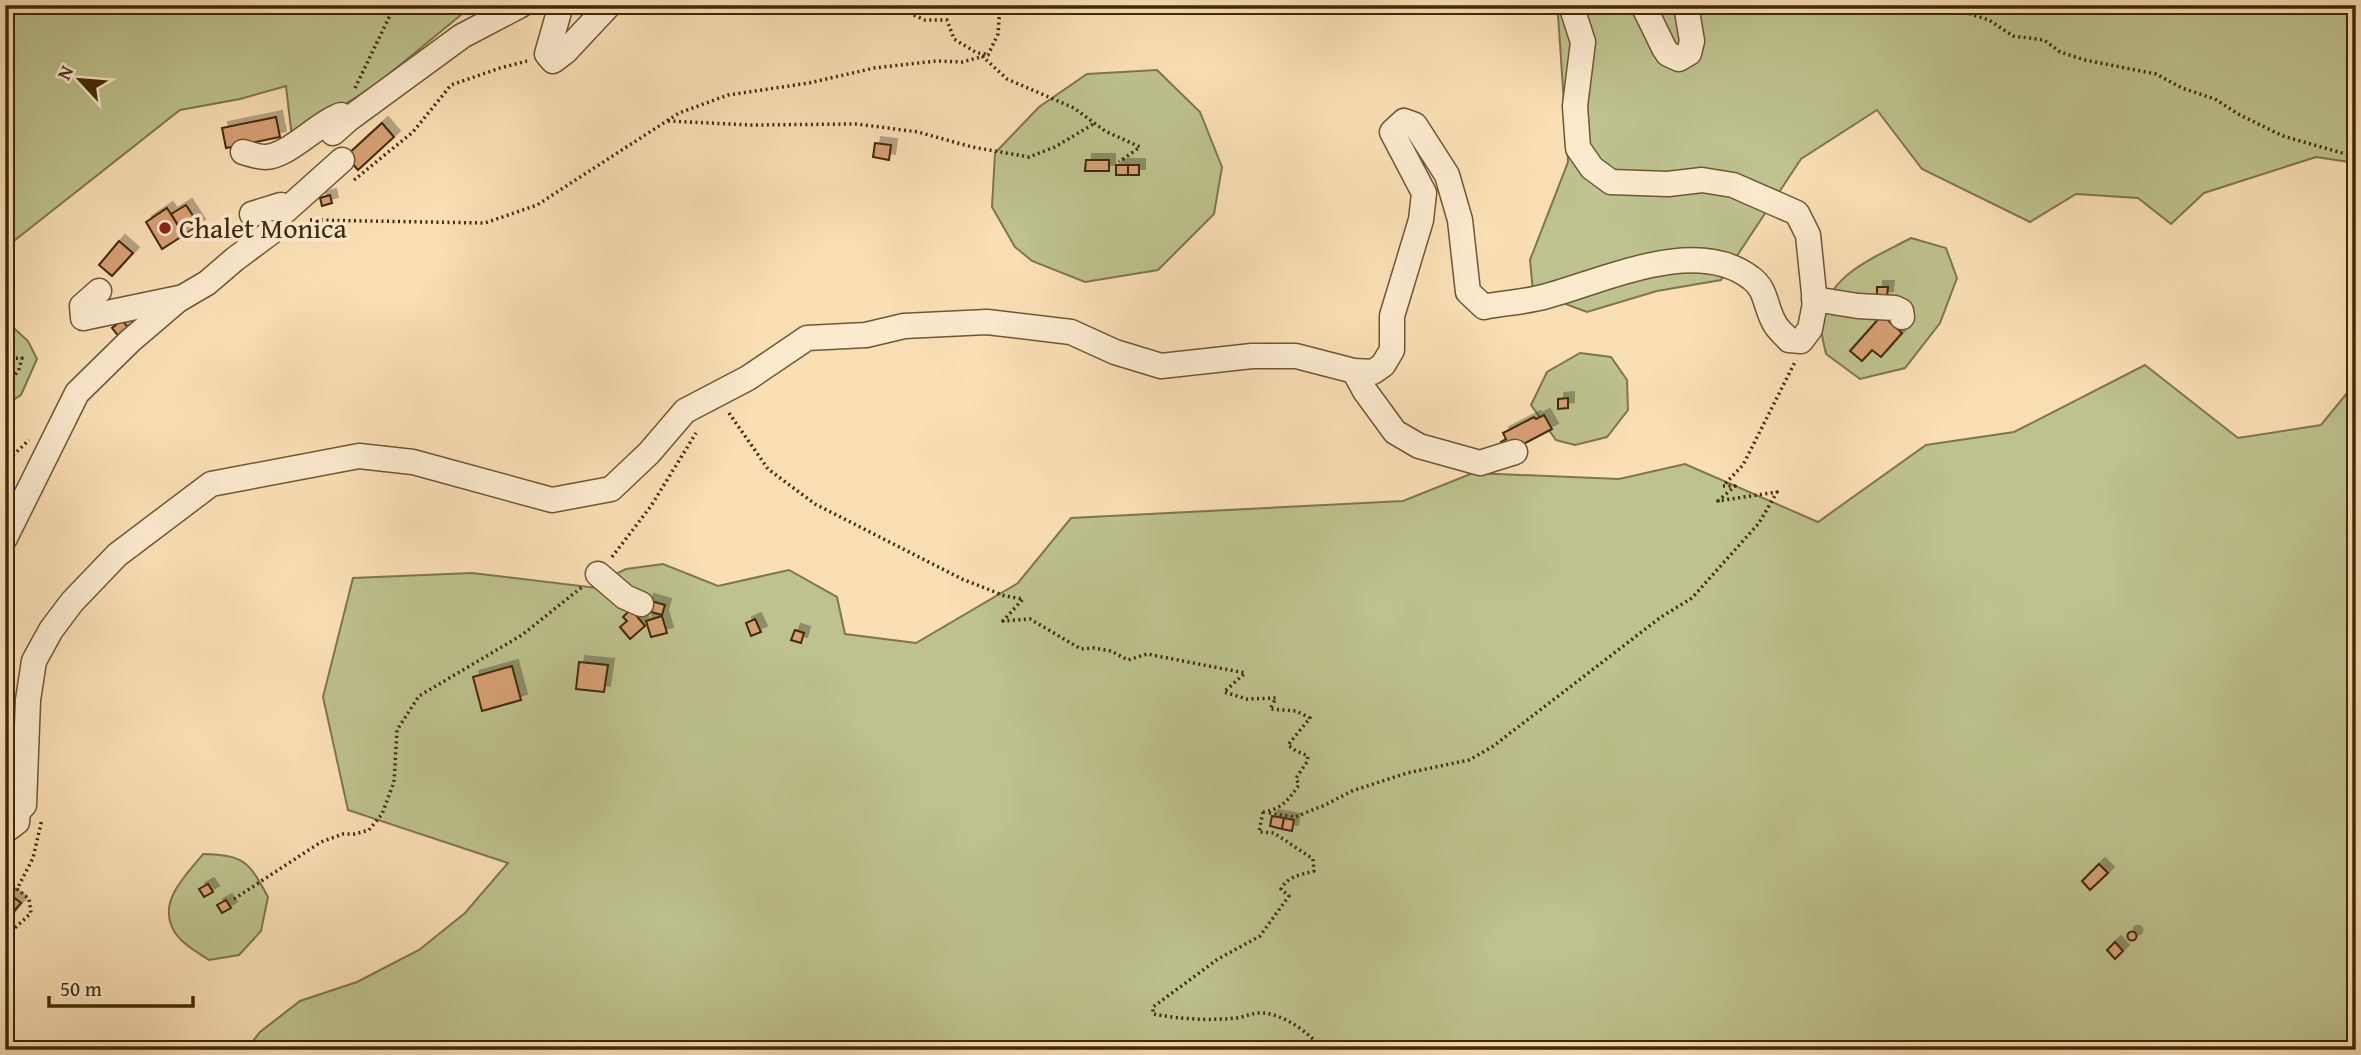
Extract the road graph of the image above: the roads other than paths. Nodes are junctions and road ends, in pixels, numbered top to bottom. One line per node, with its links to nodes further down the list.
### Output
1 (521, 5): 7 (street)
2 (561, 5): 3 (street)
3 (609, 5)
4 (1571, 5): 13 (street)
5 (1643, 5): 6 (street)
6 (1686, 5)
7 (243, 152)
8 (350, 169): 9 (street)
9 (252, 214)
10 (270, 233): 12 (street)
11 (99, 291): 12 (street)
12 (183, 297): 17 (street)
13 (1814, 299): 14 (street); 15 (street)
14 (1902, 317)
15 (1354, 371): 16 (street); 20 (street)
16 (1516, 452)
17 (5, 538)
18 (598, 574): 19 (street)
19 (641, 604)
20 (10, 816)

